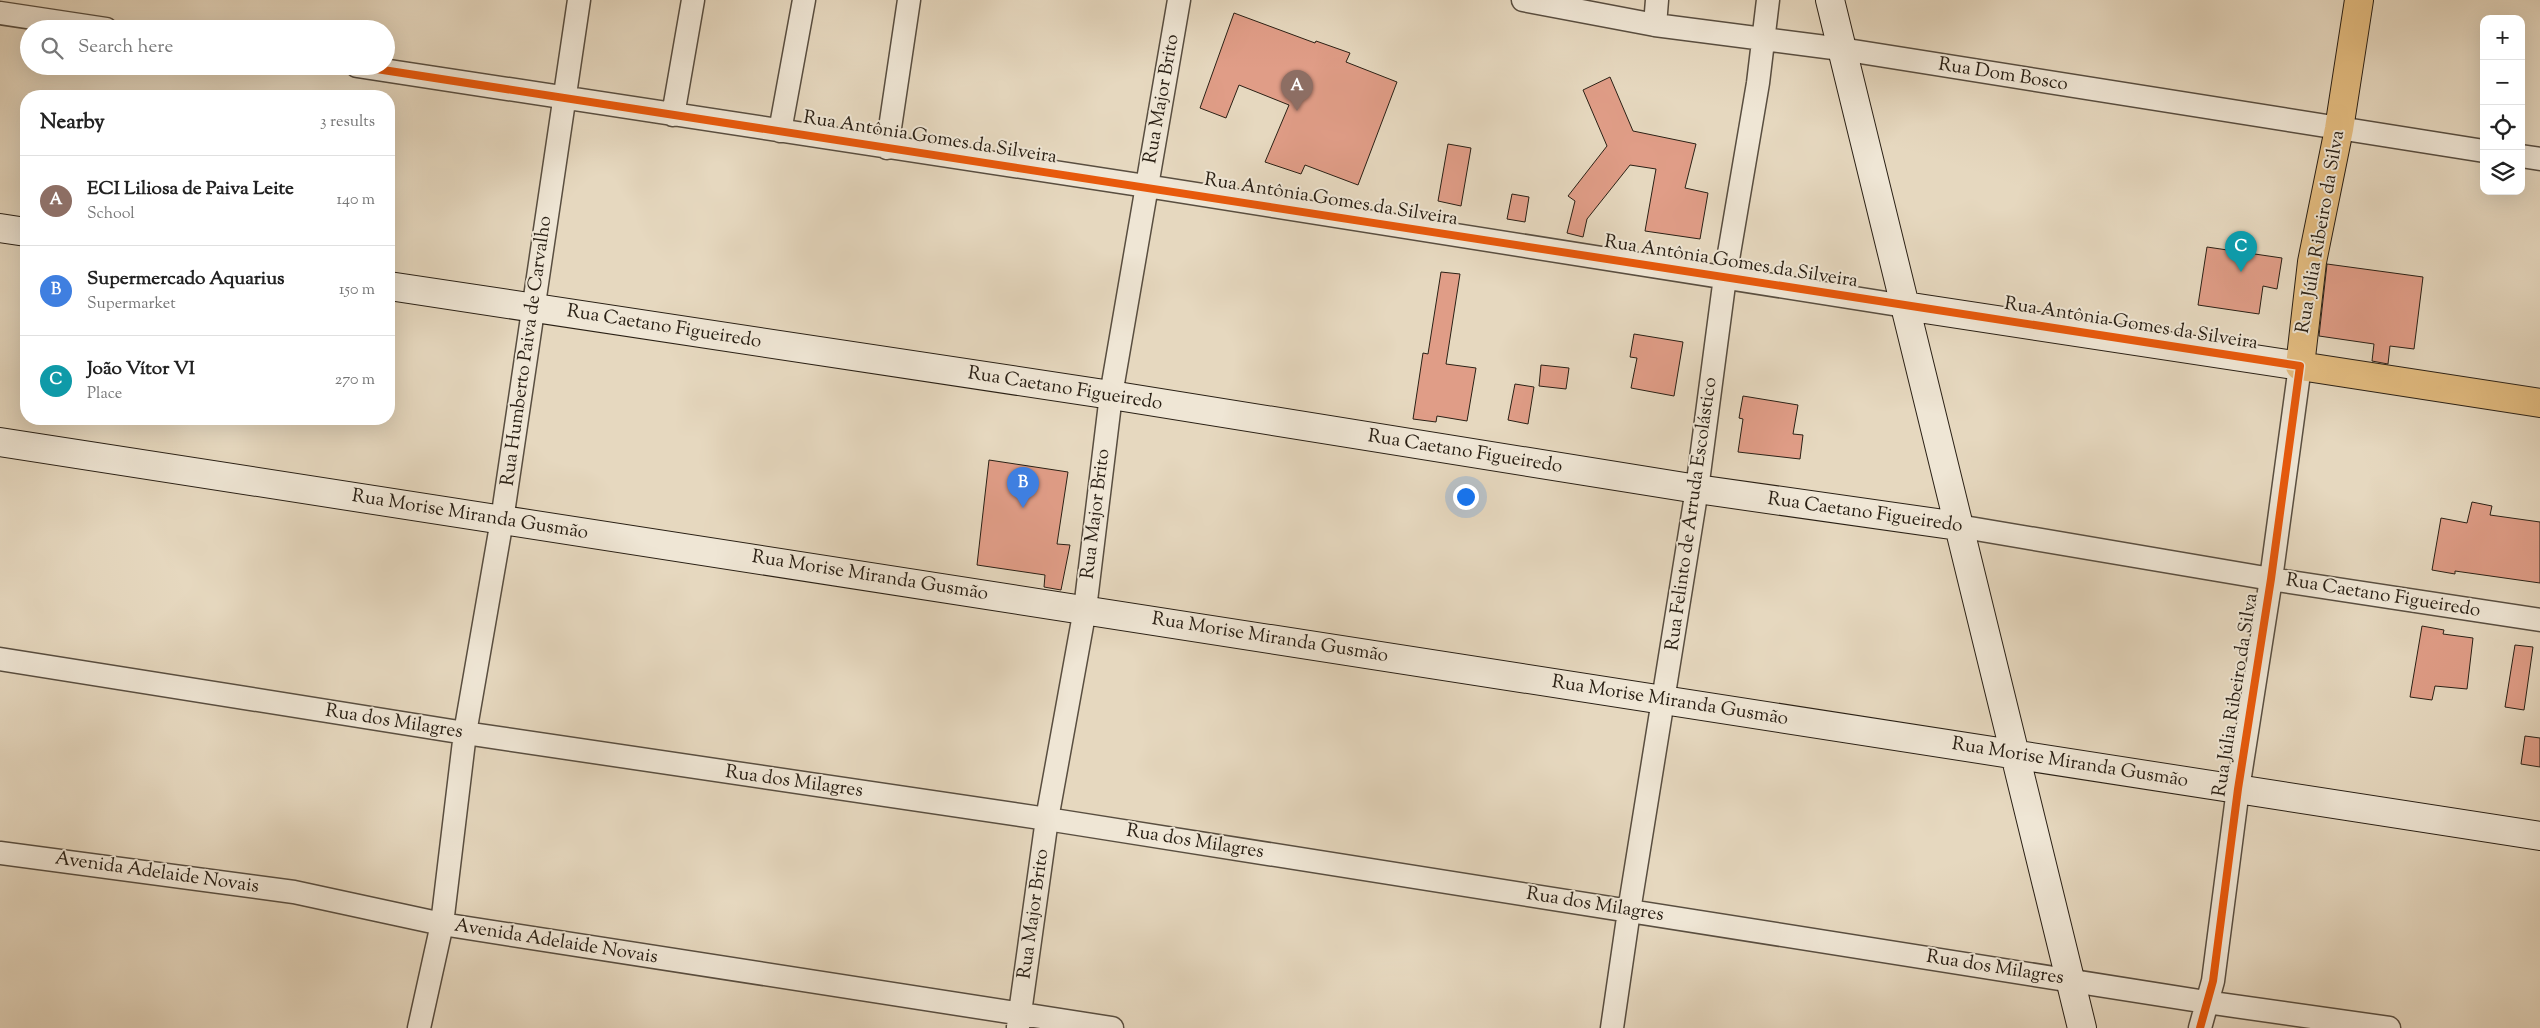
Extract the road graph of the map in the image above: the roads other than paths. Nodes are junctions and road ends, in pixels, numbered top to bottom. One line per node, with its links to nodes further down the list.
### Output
1 (579, 0): 18 (street, Rua Humberto Paiva de Carvalho)
2 (693, 0): 19 (street)
3 (804, 0): 21 (street)
4 (909, 0): 22 (street)
5 (1179, 0): 26 (street, Rua Major Brito)
6 (1523, 0): 11 (street, Rua Dom Bosco)
7 (1658, 0): 14 (street)
8 (1768, 0): 15 (street, Rua Felinto de Arruda Escolástico)
9 (1830, 0): 16 (street)
10 (2359, 0): 20 (main road, Rua Júlia Ribeiro da Silva)
11 (1549, 2): 14 (street, Rua Dom Bosco)
12 (0, 13): 13 (street)
13 (46, 20)
14 (1655, 24): 15 (street, Rua Dom Bosco)
15 (1764, 40): 16 (street, Rua Dom Bosco); 29 (street, Rua Felinto de Arruda Escolástico)
16 (1841, 49): 20 (street, Rua Dom Bosco); 31 (street)
17 (395, 72): 18 (street, Rua Antônia Gomes da Silveira)
18 (566, 98): 19 (street, Rua Antônia Gomes da Silveira); 32 (street, Rua Humberto Paiva de Carvalho)
19 (673, 115): 21 (street, Rua Antônia Gomes da Silveira)
20 (2339, 129): 23 (street, Rua Dom Bosco); 33 (main road, Rua Júlia Ribeiro da Silva)
21 (780, 131): 22 (street, Rua Antônia Gomes da Silveira)
22 (887, 148): 26 (street, Rua Antônia Gomes da Silveira)
23 (2480, 150)
24 (2525, 157): 25 (street)
25 (2540, 159)
26 (1146, 186): 29 (street, Rua Antônia Gomes da Silveira); 34 (street, Rua Major Brito)
27 (0, 228): 28 (street)
28 (20, 231)
29 (1725, 277): 31 (street, Rua Antônia Gomes da Silveira); 37 (street, Rua Felinto de Arruda Escolástico)
30 (395, 287): 32 (street, Rua Caetano Figueiredo)
31 (1904, 306): 33 (street, Rua Antônia Gomes da Silveira); 39 (street)
32 (532, 307): 34 (street, Rua Caetano Figueiredo); 38 (street, Rua Humberto Paiva de Carvalho)
33 (2300, 366): 35 (main road, Rua Antônia Gomes da Silveira); 40 (street, Rua Júlia Ribeiro da Silva)
34 (1110, 396): 37 (street, Rua Caetano Figueiredo); 41 (street, Rua Major Brito)
35 (2540, 403)
36 (0, 442): 38 (street, Rua Morise Miranda Gusmão)
37 (1697, 489): 39 (street, Rua Caetano Figueiredo); 44 (street, Rua Felinto de Arruda Escolástico)
38 (502, 520): 41 (street, Rua Morise Miranda Gusmão); 45 (street, Rua Humberto Paiva de Carvalho)
39 (1958, 526): 40 (street, Rua Caetano Figueiredo); 46 (street)
40 (2271, 579): 42 (street, Rua Caetano Figueiredo); 47 (street, Rua Júlia Ribeiro da Silva)
41 (1085, 609): 44 (street, Rua Morise Miranda Gusmão); 48 (street, Rua Major Brito)
42 (2540, 620)
43 (0, 659): 45 (street, Rua dos Milagres)
44 (1664, 701): 46 (street, Rua Morise Miranda Gusmão); 51 (street, Rua Felinto de Arruda Escolástico)
45 (465, 733): 48 (street, Rua dos Milagres); 52 (street, Rua Humberto Paiva de Carvalho)
46 (2014, 754): 47 (street, Rua Morise Miranda Gusmão); 53 (street)
47 (2238, 789): 49 (street, Rua Morise Miranda Gusmão); 54 (street, Rua Júlia Ribeiro da Silva)
48 (1048, 819): 51 (street, Rua dos Milagres); 55 (street, Rua Major Brito)
49 (2540, 836)
50 (0, 853): 52 (street, Avenida Adelaide Novais)
51 (1628, 911): 53 (street, Rua dos Milagres); 58 (street, Rua Felinto de Arruda Escolástico)
52 (442, 924): 55 (street, Avenida Adelaide Novais); 56 (street, Rua Humberto Paiva de Carvalho)
53 (2070, 980): 54 (street, Rua dos Milagres); 59 (street)
54 (2206, 1002): 60 (street, Rua Júlia Ribeiro da Silva); 61 (street, Rua dos Milagres)
55 (1019, 1021): 57 (street, Avenida Adelaide Novais)
56 (419, 1028)
57 (1112, 1028)
58 (1612, 1028)
59 (2082, 1028)
60 (2200, 1028)
61 (2389, 1028)

